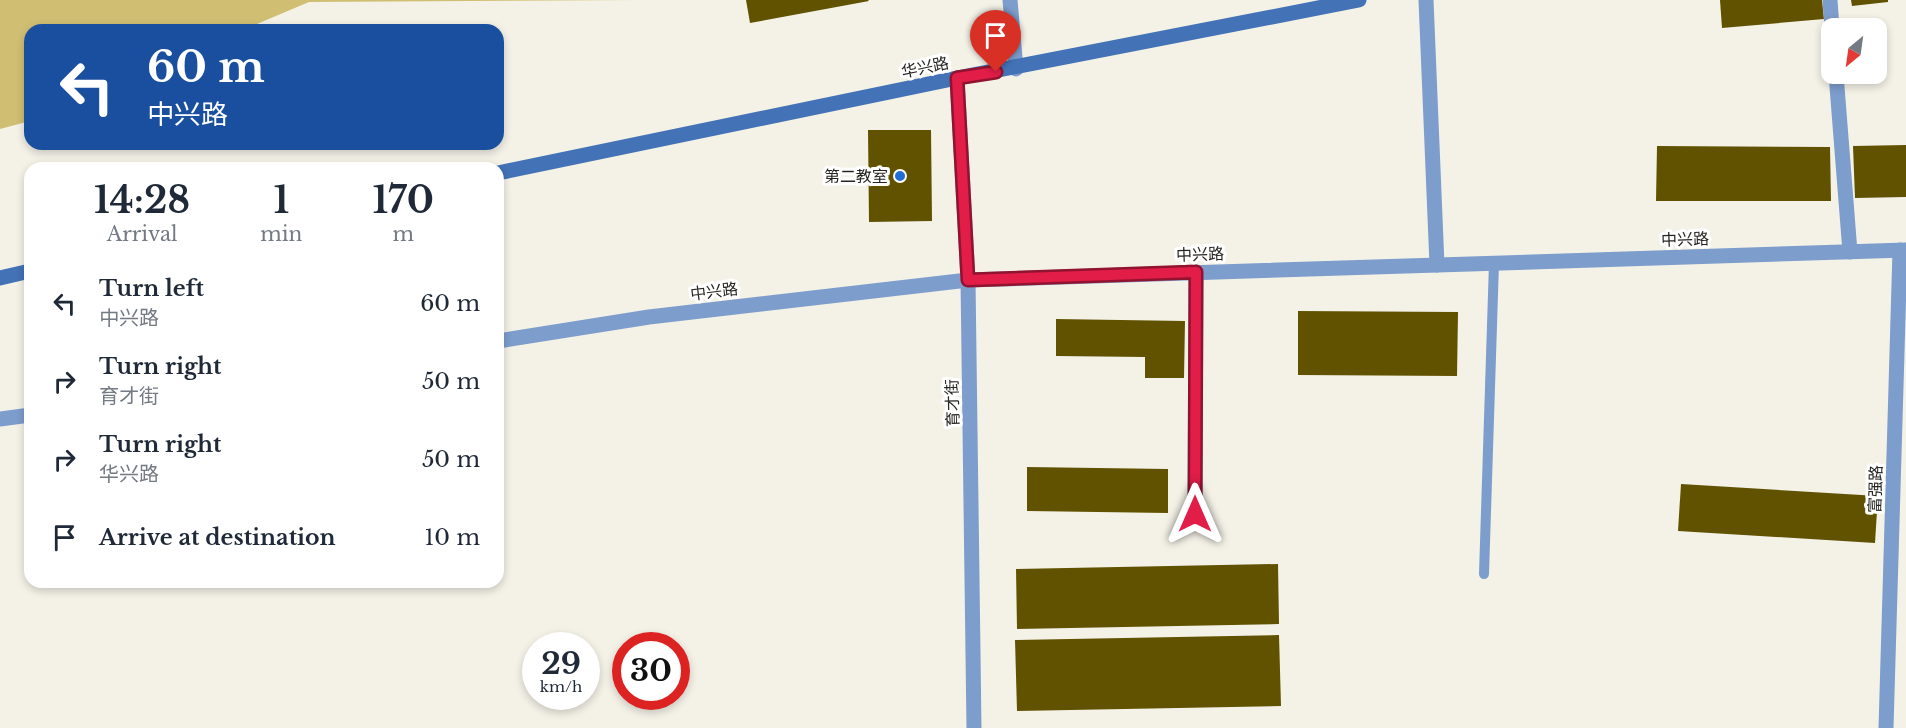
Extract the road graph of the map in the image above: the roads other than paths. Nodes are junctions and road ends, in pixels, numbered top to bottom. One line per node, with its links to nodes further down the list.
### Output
1 (1010, 0): 6 (street)
2 (1359, 0): 6 (main road, 华兴路)
3 (1426, 0): 13 (street)
4 (1830, 0): 5 (street)
5 (1831, 18)
6 (1016, 69): 7 (main road, 华兴路)
7 (957, 78): 9 (main road, 华兴路); 17 (street, 育才街)
8 (1837, 84): 11 (street)
9 (504, 172)
10 (1903, 250): 11 (street, 中兴路); 24 (street, 富强路)
11 (1850, 252): 12 (street, 中兴路)
12 (1494, 263): 13 (street, 中兴路); 22 (lane)
13 (1437, 265): 15 (street, 中兴路)
14 (24, 272): 16 (main road)
15 (1196, 272): 17 (street, 中兴路); 21 (street)
16 (0, 278)
17 (968, 280): 18 (street, 中兴路); 23 (street, 育才街)
18 (504, 340)
19 (24, 416): 20 (street)
20 (0, 419)
21 (1195, 514)
22 (1484, 574)
23 (974, 728)
24 (1886, 728)

